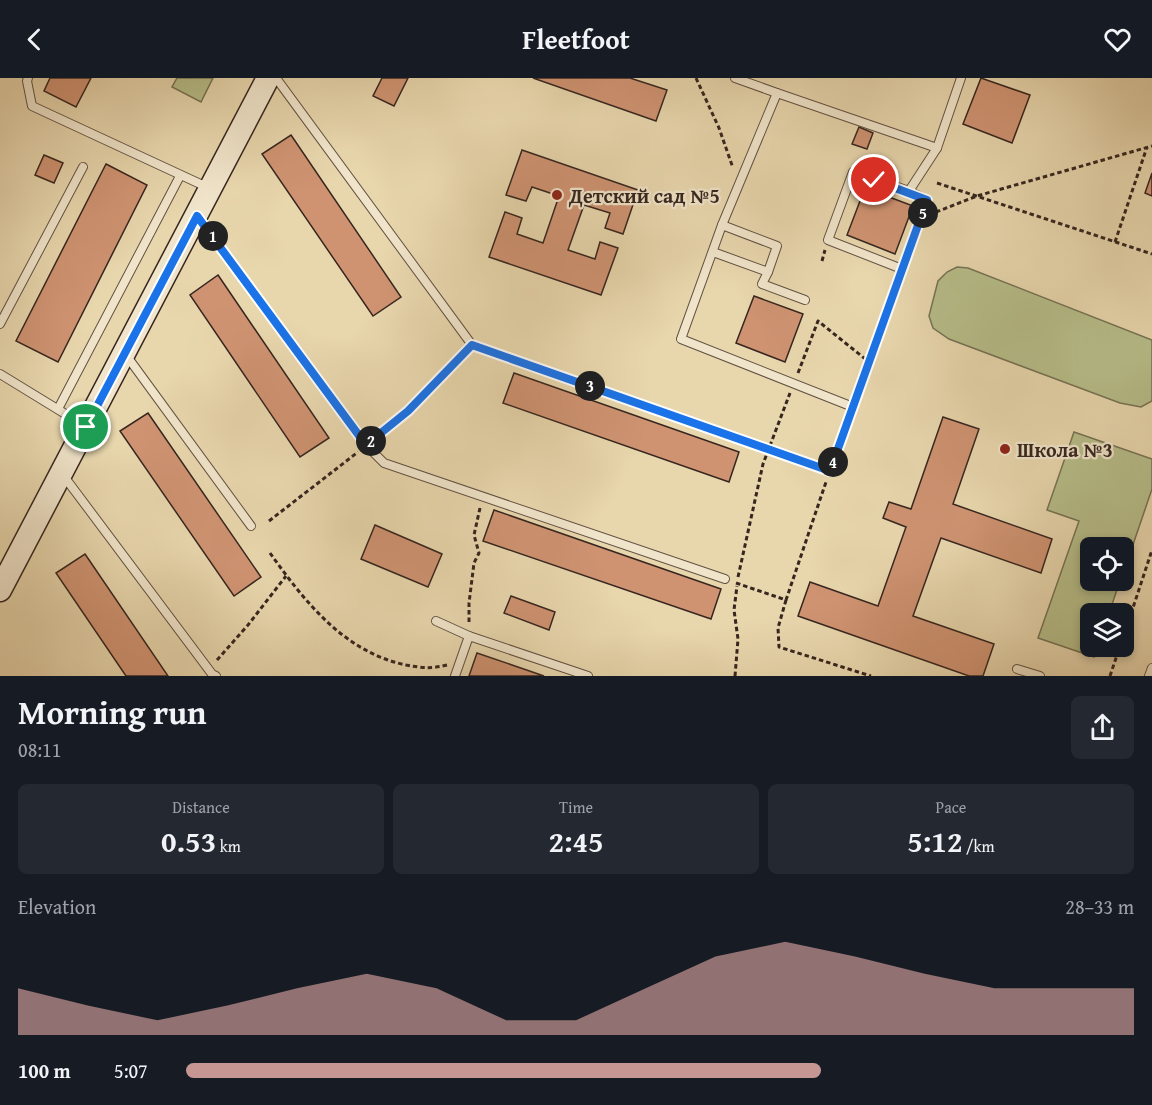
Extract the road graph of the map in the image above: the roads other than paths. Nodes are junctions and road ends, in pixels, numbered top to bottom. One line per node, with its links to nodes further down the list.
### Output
1 (28, 78): 9 (lane)
2 (268, 78): 10 (street)
3 (276, 78): 18 (lane)
4 (735, 78): 6 (lane)
5 (961, 78): 7 (lane)
6 (777, 93): 7 (lane); 13 (lane)
7 (937, 148): 11 (lane)
8 (83, 167): 17 (lane)
9 (180, 176): 10 (lane); 21 (lane)
10 (210, 189): 12 (street)
11 (909, 191): 11 (lane)
12 (197, 216): 19 (street); 24 (lane)
13 (722, 225): 14 (lane); 15 (lane)
14 (713, 252): 15 (lane); 26 (lane)
15 (768, 272): 16 (lane)
16 (806, 300)
17 (0, 324)
18 (472, 345): 23 (lane); 24 (lane)
19 (124, 352): 22 (street); 27 (lane)
20 (0, 374): 21 (lane)
21 (58, 409): 22 (lane)
22 (86, 427): 25 (street)
23 (743, 440)
24 (366, 445): 28 (lane)
25 (61, 471): 29 (street); 34 (lane)
26 (830, 471)
27 (251, 525)
28 (725, 579)
29 (0, 590)
30 (436, 621): 31 (lane)
31 (469, 636): 35 (lane); 36 (lane)
32 (1152, 668): 38 (lane)
33 (1017, 669): 37 (lane)
34 (216, 676)
35 (455, 676)
36 (588, 676)
37 (1040, 676)
38 (1149, 676)

